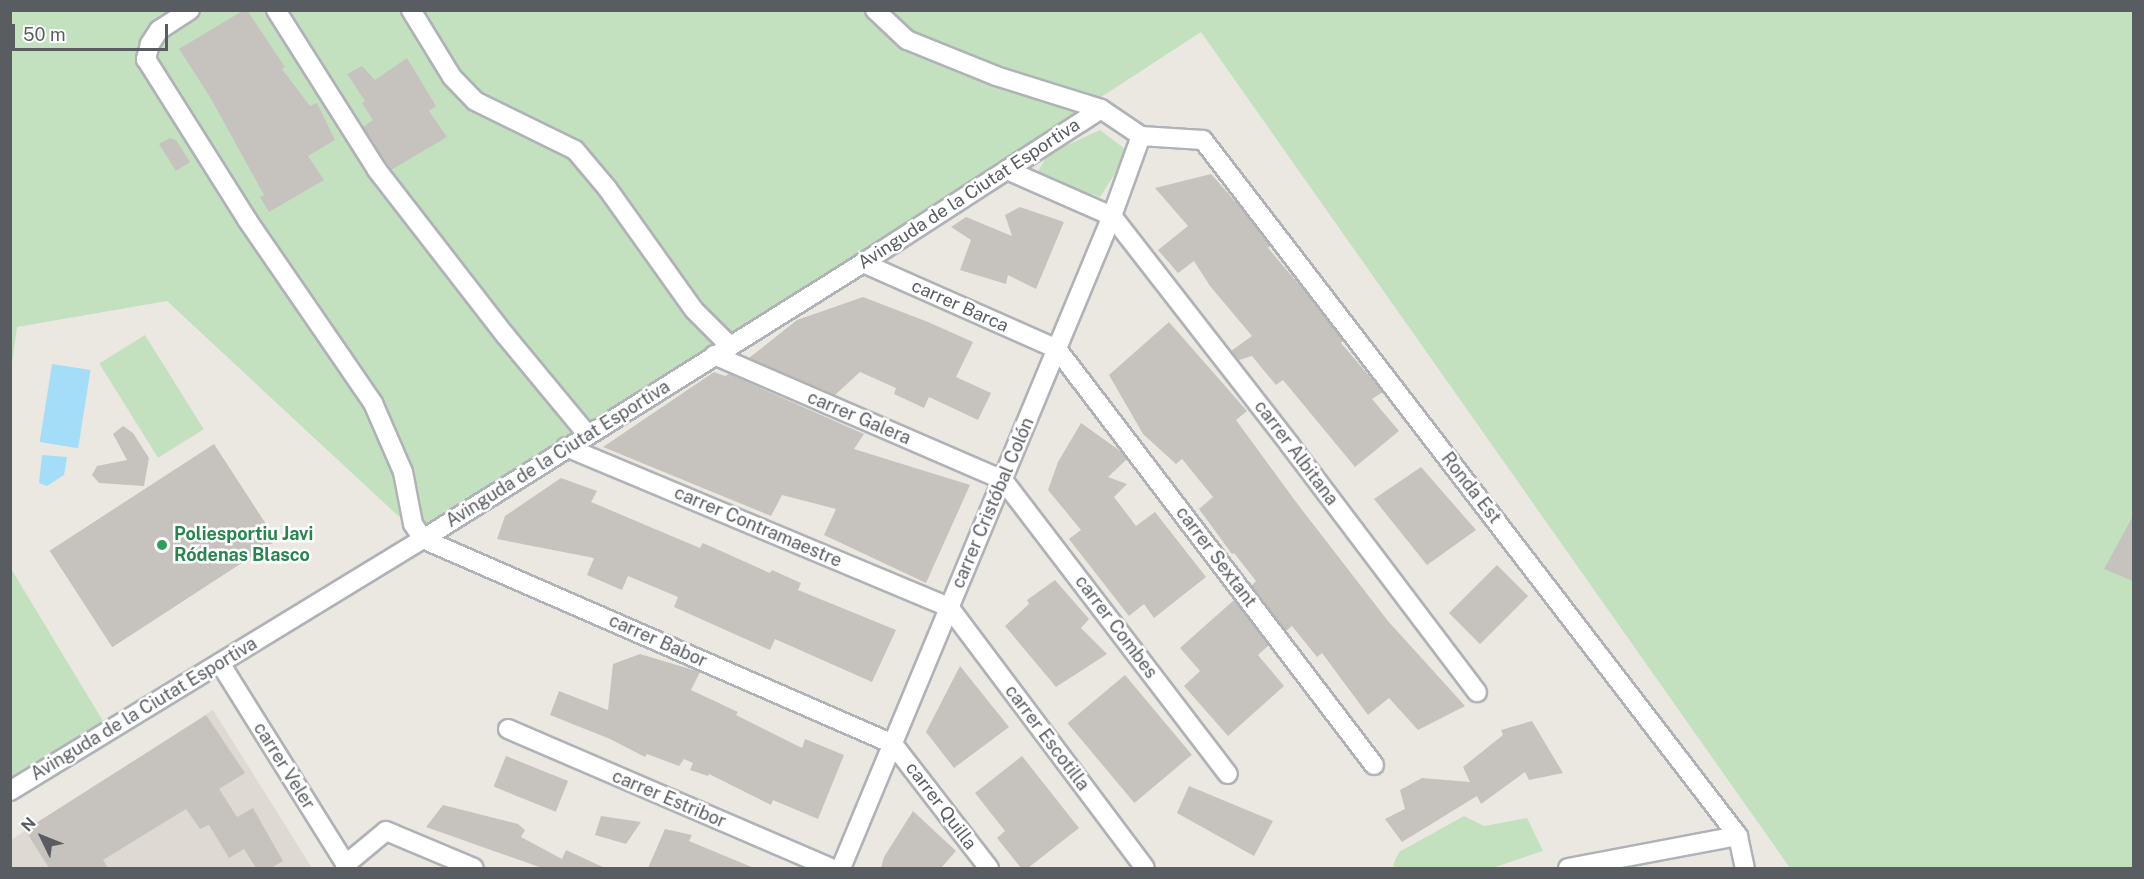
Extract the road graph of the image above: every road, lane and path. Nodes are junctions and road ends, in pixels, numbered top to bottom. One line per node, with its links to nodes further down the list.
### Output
1 (190, 10): 15 (street)
2 (276, 10): 12 (street)
3 (411, 10): 11 (street)
4 (875, 10): 5 (street)
5 (1101, 109): 6 (street); 7 (street, Avinguda de la Ciutat Esportiva)
6 (1141, 136): 8 (street, carrer Cristóbal Colón); 24 (street, Ronda Est)
7 (1006, 170): 8 (street); 9 (street, Avinguda de la Ciutat Esportiva)
8 (1112, 216): 10 (street, carrer Cristóbal Colón); 18 (street, carrer Albitana)
9 (863, 263): 10 (street, carrer Barca); 11 (street, Avinguda de la Ciutat Esportiva)
10 (1057, 349): 14 (street, carrer Cristóbal Colón); 21 (street, carrer Sextant)
11 (722, 350): 12 (street, Avinguda de la Ciutat Esportiva); 14 (street, carrer Galera)
12 (587, 434): 13 (street, Avinguda de la Ciutat Esportiva)
13 (566, 447): 15 (street, Avinguda de la Ciutat Esportiva); 16 (street, carrer Contramaestre)
14 (1003, 480): 16 (street, carrer Cristóbal Colón); 22 (street, carrer Combes)
15 (423, 538): 17 (street, Avinguda de la Ciutat Esportiva); 20 (street, carrer Babor)
16 (949, 608): 20 (street, carrer Cristóbal Colón); 31 (street, carrer Escotilla)
17 (220, 663): 23 (street, Avinguda de la Ciutat Esportiva); 26 (street, carrer Veler)
18 (1477, 692)
19 (508, 729): 28 (street, carrer Estribor)
20 (893, 744): 29 (street, carrer Cristóbal Colón); 30 (street, carrer Quilla)
21 (1374, 765)
22 (1228, 774)
23 (10, 791)
24 (1738, 836): 25 (street); 33 (street)
25 (1603, 865): 32 (street)
26 (346, 867): 27 (street)
27 (474, 868)
28 (830, 868)
29 (841, 868)
30 (989, 868)
31 (1145, 868)
32 (1568, 868)
33 (1746, 868)

